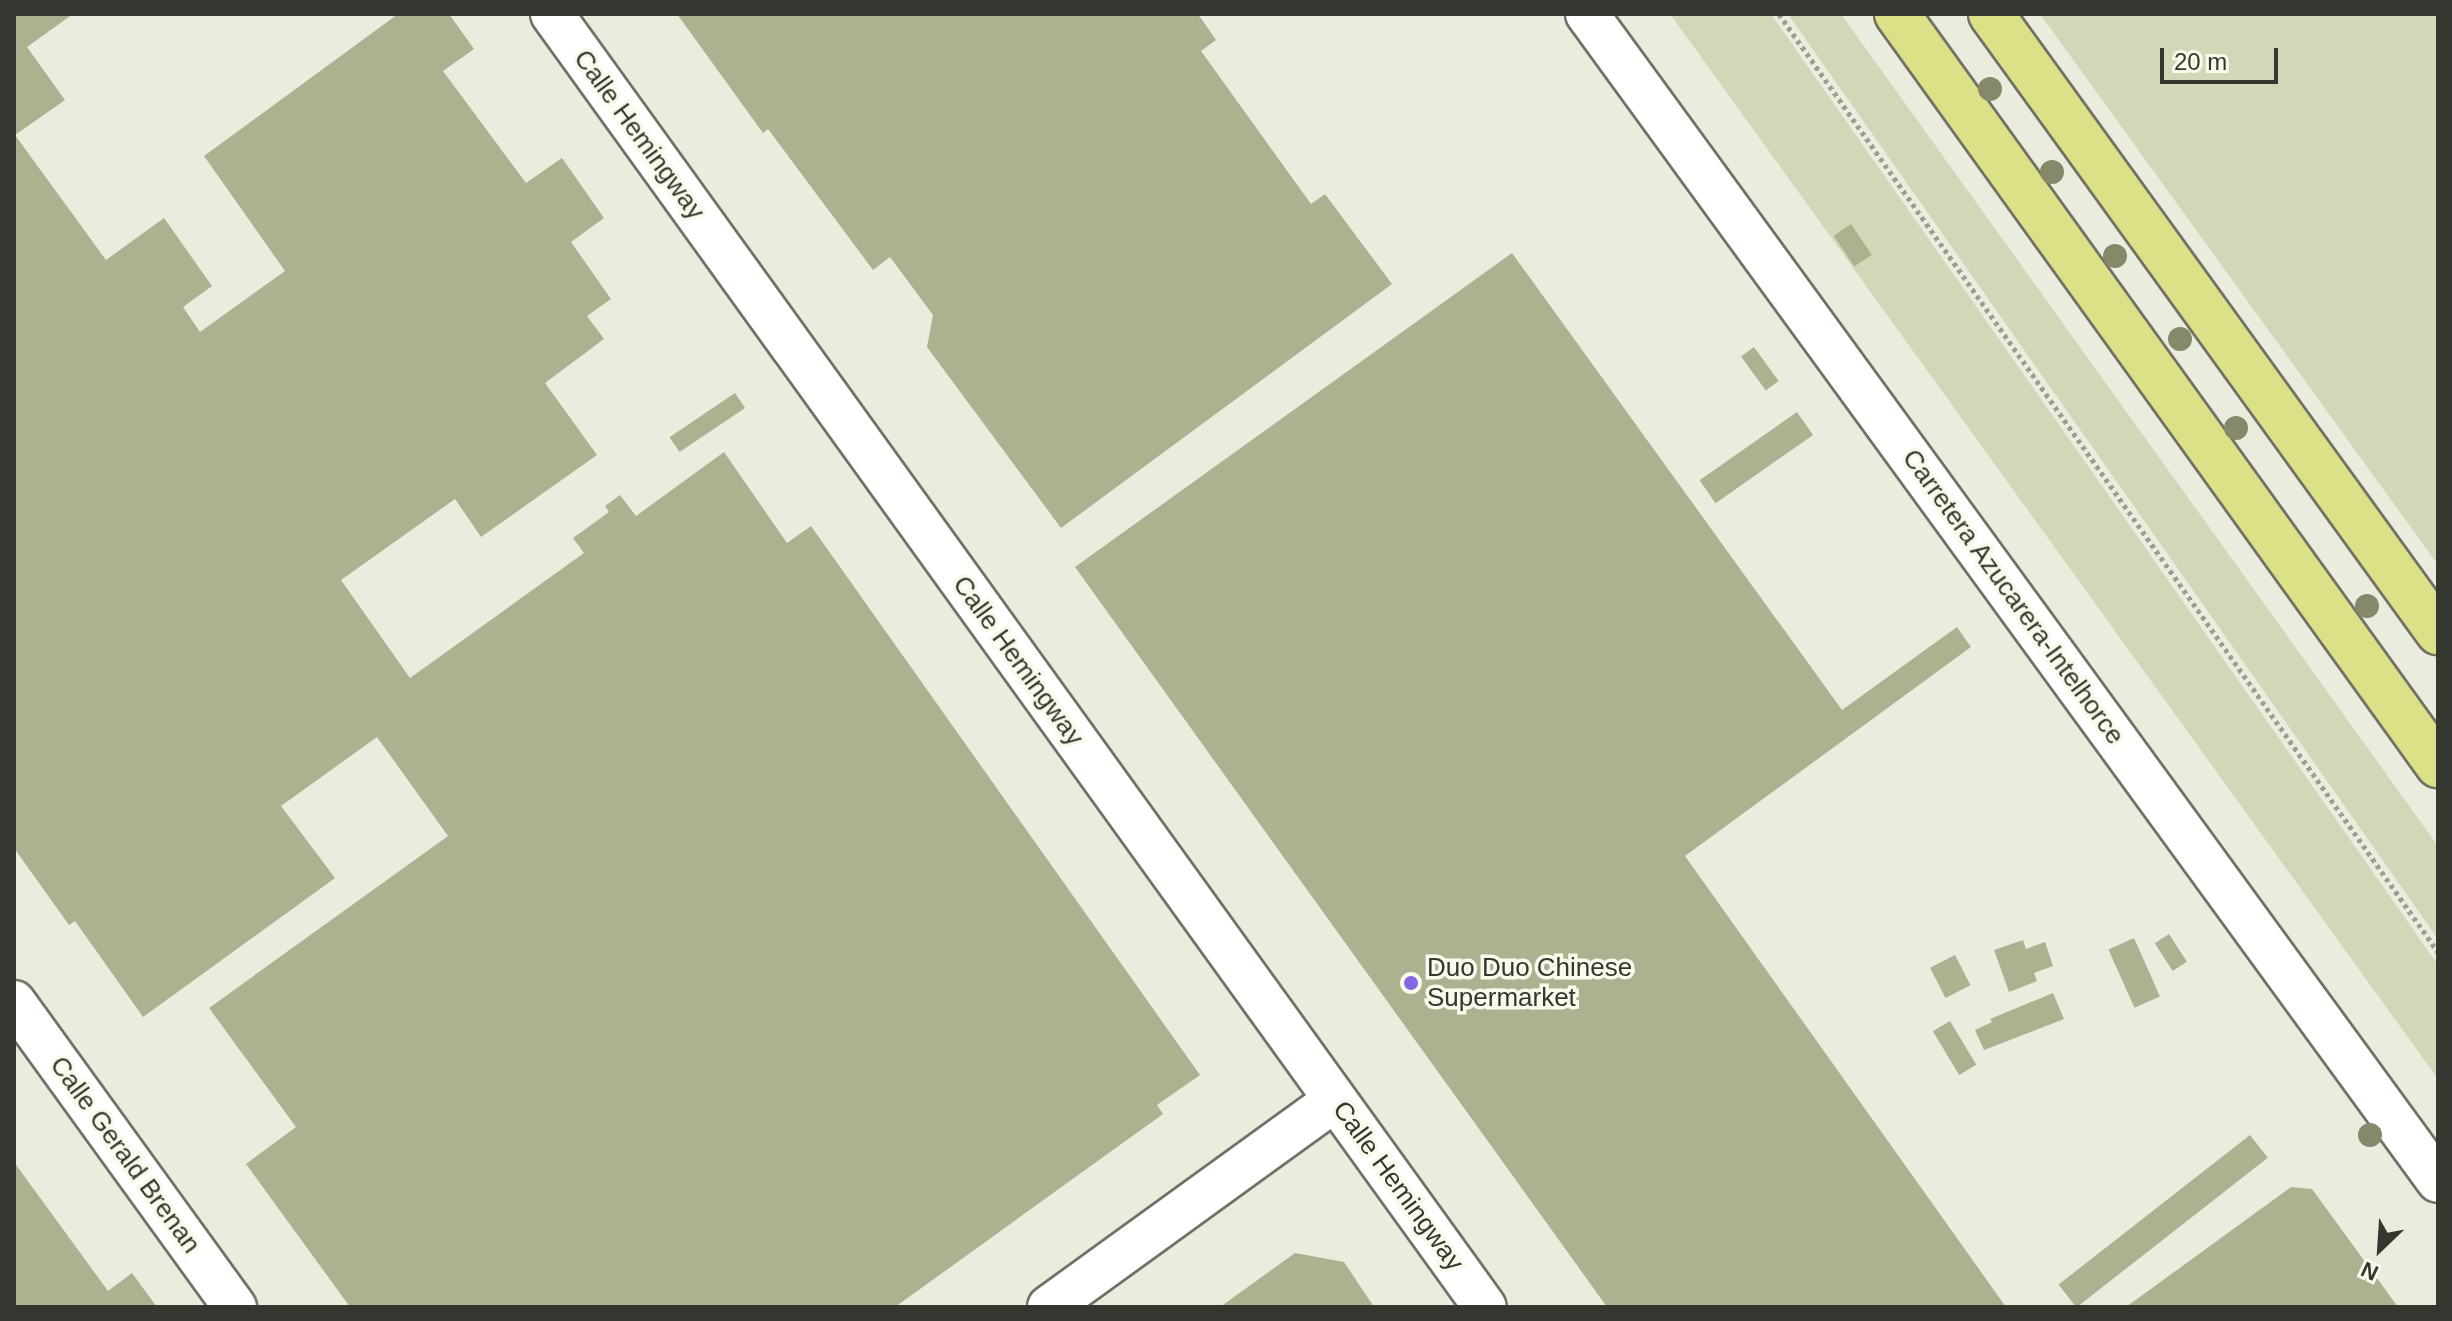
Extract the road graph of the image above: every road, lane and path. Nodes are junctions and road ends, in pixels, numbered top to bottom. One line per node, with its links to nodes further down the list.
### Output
1 (552, 14): 10 (street, Calle Hemingway)
2 (1587, 14): 11 (street, Carretera Azucarera-Intelhorce)
3 (1779, 14): 8 (path)
4 (1897, 14): 7 (main road)
5 (1991, 14): 6 (main road)
6 (2438, 632)
7 (2438, 765)
8 (2438, 952)
9 (14, 1002): 12 (street, Calle Gerald Brenan)
10 (1335, 1100): 13 (street); 14 (street, Calle Hemingway)
11 (2438, 1181)
12 (235, 1307)
13 (1049, 1307)
14 (1485, 1307)

